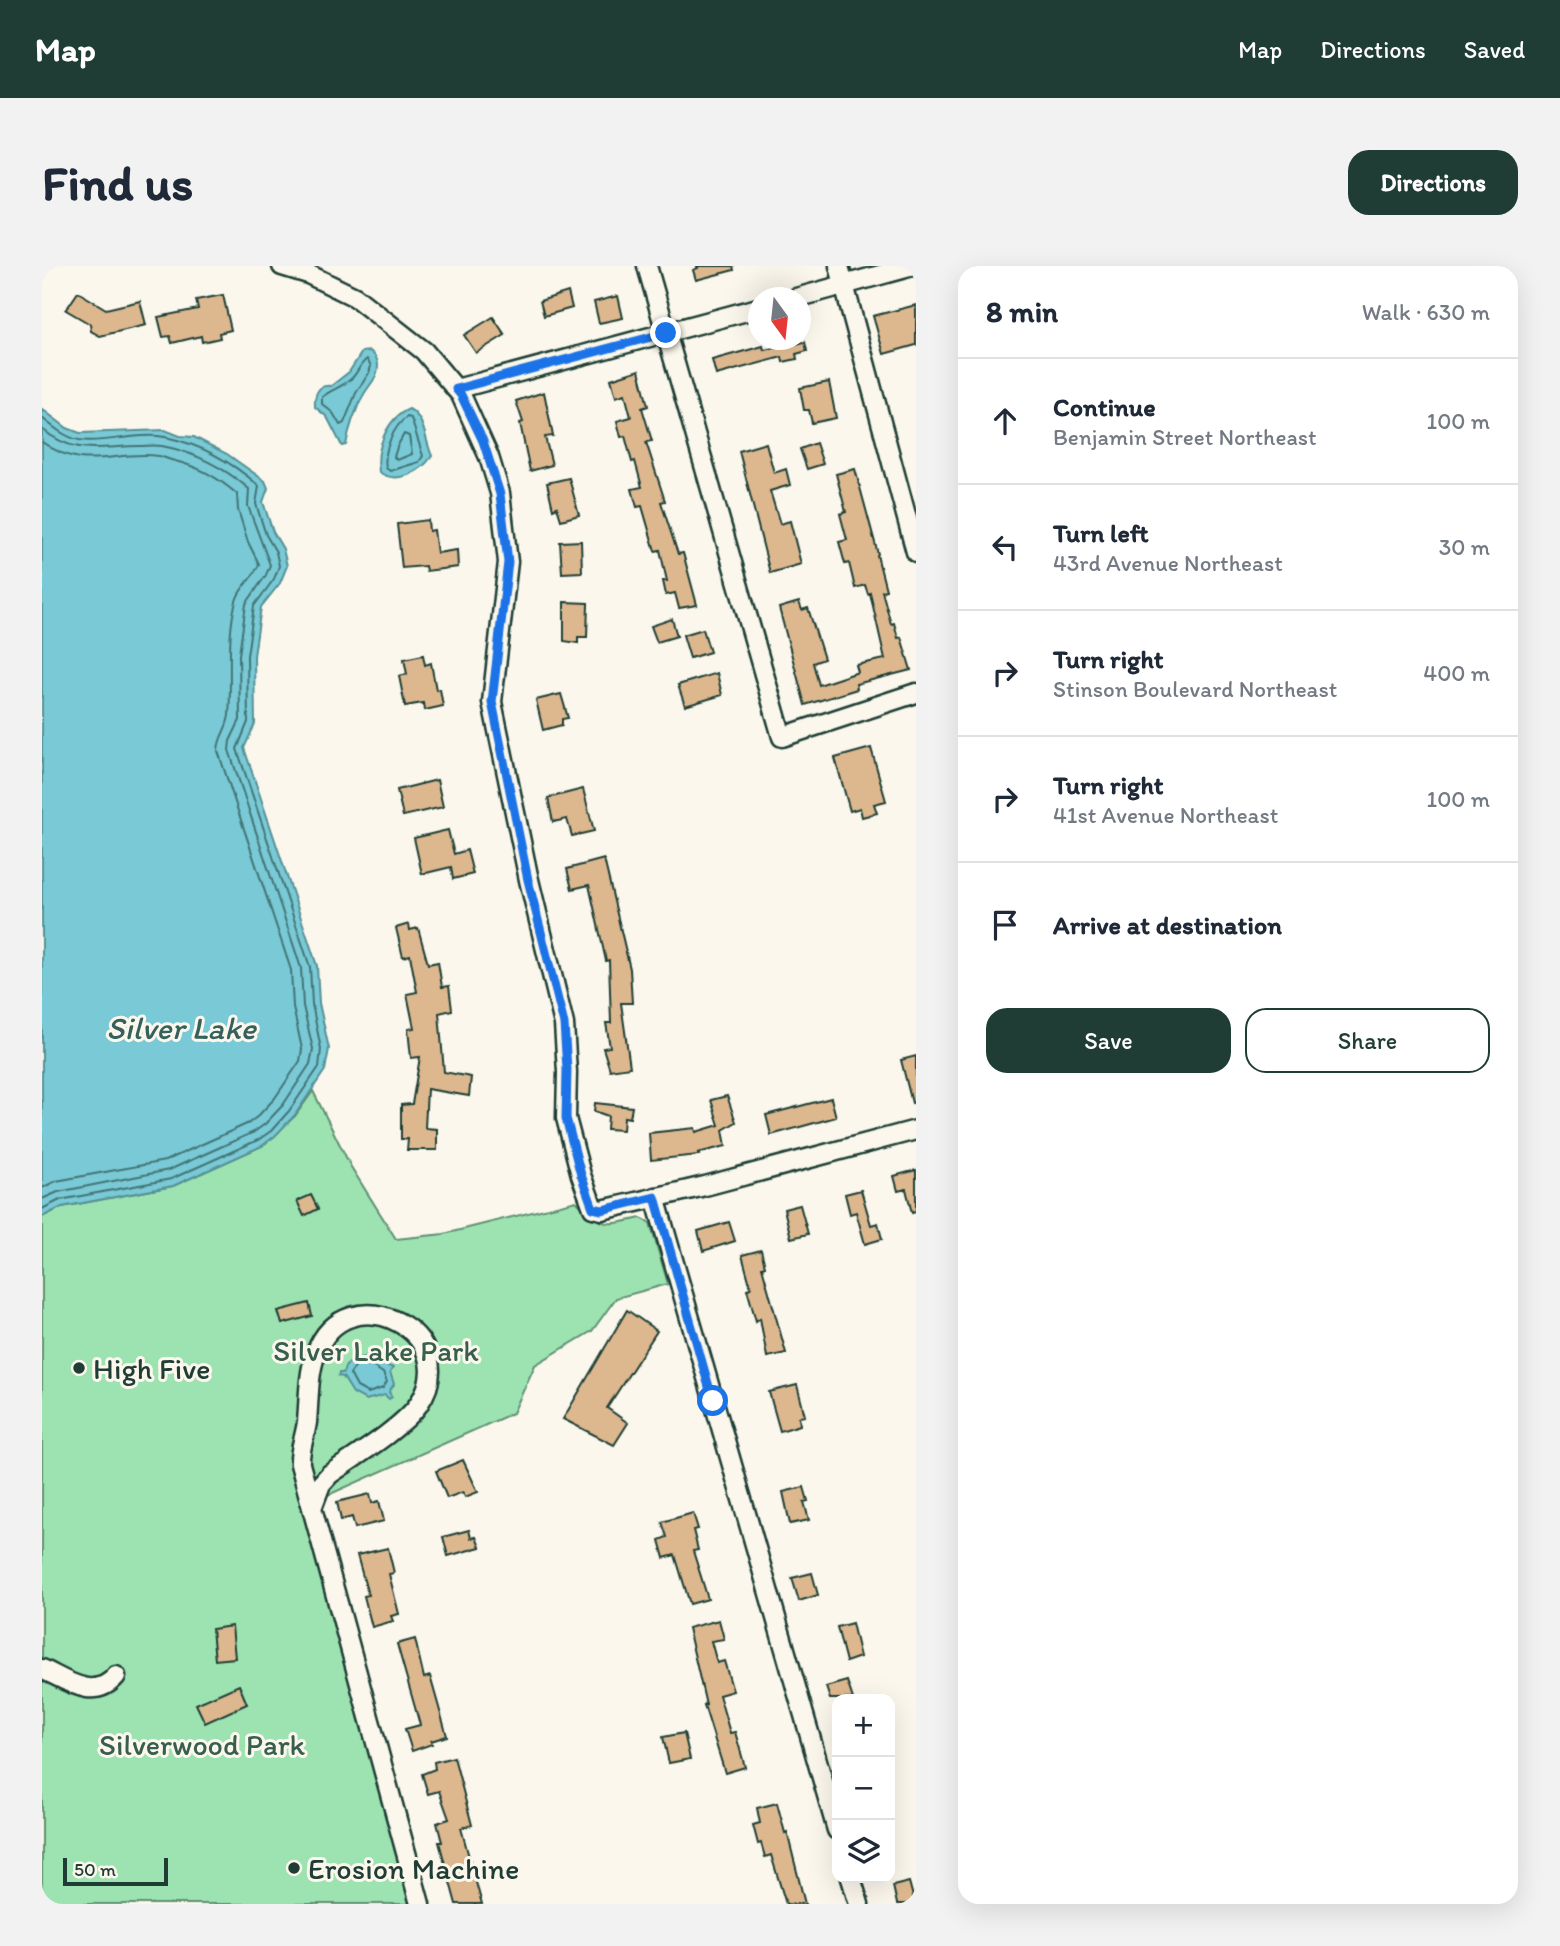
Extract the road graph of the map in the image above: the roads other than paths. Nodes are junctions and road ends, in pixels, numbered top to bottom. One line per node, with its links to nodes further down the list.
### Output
1 (282, 266): 9 (street)
2 (647, 266): 8 (street)
3 (839, 266): 5 (street)
4 (913, 266): 5 (street)
5 (844, 285): 6 (street); 10 (street)
6 (811, 294)
7 (748, 311): 8 (street)
8 (666, 333): 9 (street); 11 (street)
9 (456, 389): 13 (street)
10 (916, 552)
11 (916, 693)
12 (916, 1130): 13 (street)
13 (655, 1197): 17 (street)
14 (312, 1508): 14 (street); 19 (street)
15 (42, 1668): 16 (street)
16 (116, 1676)
17 (834, 1820)
18 (853, 1883): 20 (street)
19 (419, 1904)
20 (859, 1904)

